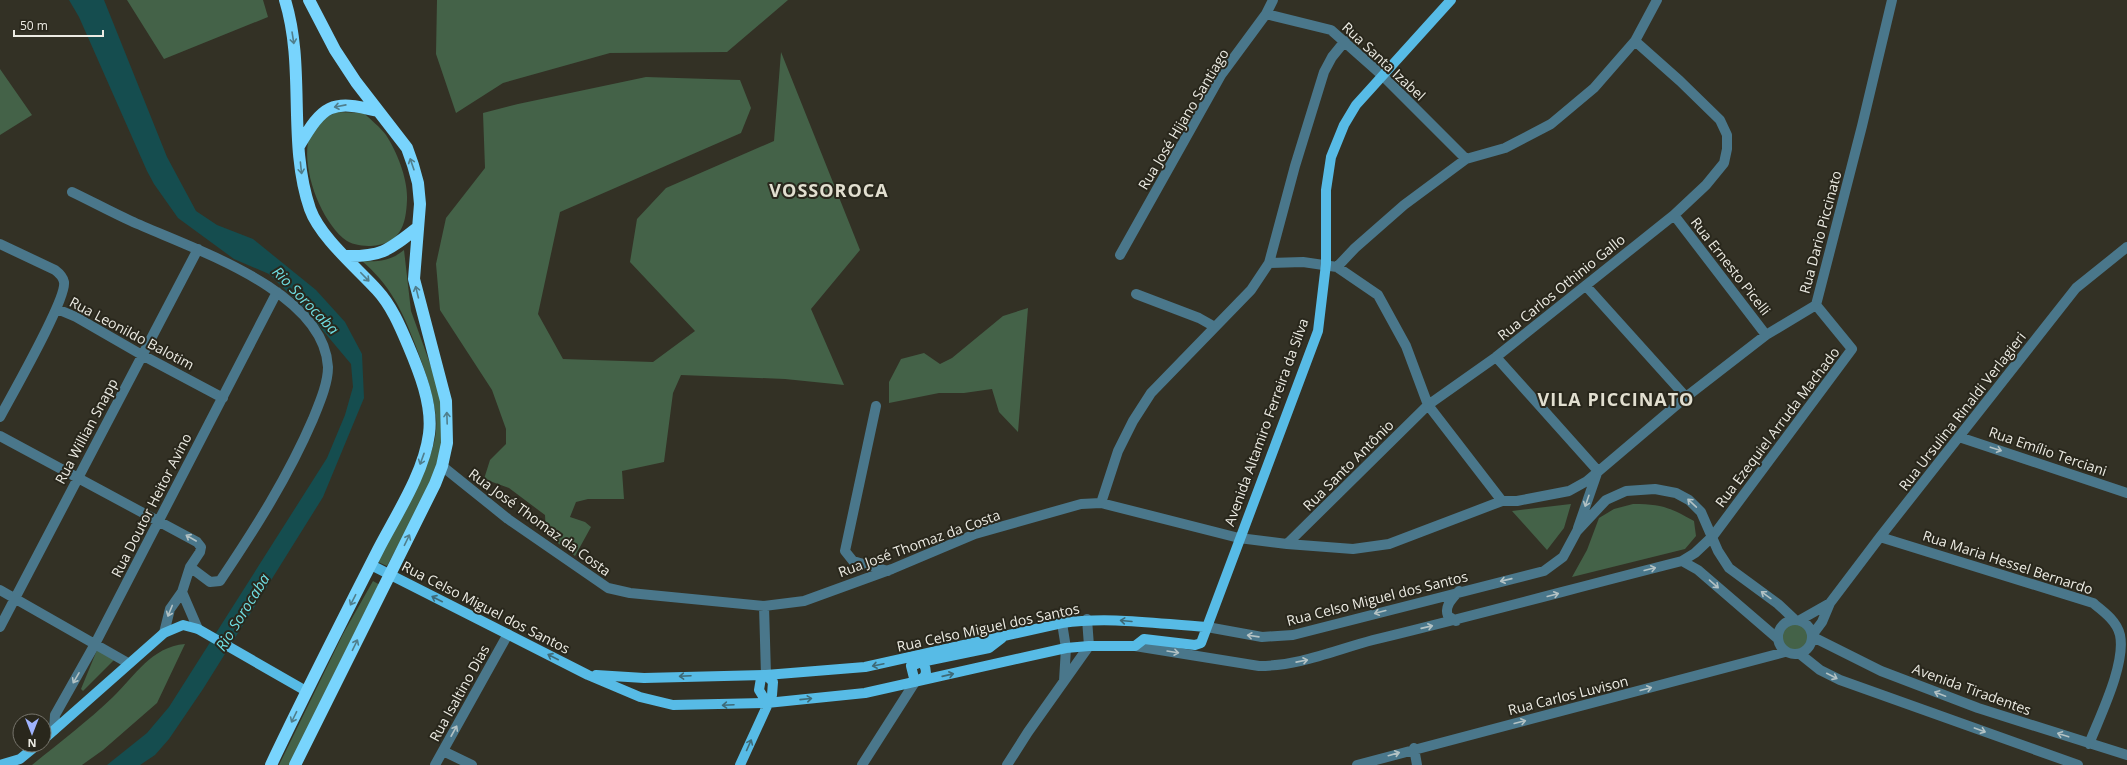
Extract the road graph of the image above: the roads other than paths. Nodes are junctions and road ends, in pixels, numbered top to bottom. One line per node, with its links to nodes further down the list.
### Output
1 (285, 0): 12 (highway, one-way to 12)
2 (309, 0): 11 (highway)
3 (1273, 0): 7 (street, Rua José Hijano Santiago)
4 (1451, 0): 10 (main road, Avenida Altamiro Ferreira da Silva)
5 (1657, 0): 8 (street)
6 (1892, 0): 28 (street, Rua Dario Piccinato)
7 (1266, 14): 9 (street, Rua Santa Izabel); 20 (street, Rua José Hijano Santiago)
8 (1635, 41): 13 (street); 15 (street, Rua Carlos Othinio Gallo)
9 (1345, 42): 10 (street, Rua Santa Izabel); 22 (street)
10 (1384, 77): 13 (street, Rua Santa Izabel); 23 (main road, Avenida Altamiro Ferreira da Silva)
11 (378, 111): 12 (highway, one-way to 12); 16 (highway, one-way to 11)
12 (299, 146): 21 (highway, one-way to 21)
13 (1466, 159): 24 (street)
14 (72, 192): 19 (street)
15 (1674, 215): 25 (street, Rua Carlos Othinio Gallo); 31 (street, Rua Ernesto Picelli)
16 (417, 228): 21 (highway); 41 (highway, one-way to 16)
17 (0, 244): 29 (street, Rua Leonildo Balotim)
18 (2127, 247): 40 (street, Rua Ursulina Rinaldi Verlagieri)
19 (198, 249): 26 (street); 32 (street, Rua Willian Snapp)
20 (1120, 255)
21 (344, 256): 54 (highway, one-way to 54)
22 (1269, 263): 23 (street); 30 (street)
23 (1326, 264): 24 (street); 51 (main road, Avenida Altamiro Ferreira da Silva)
24 (1337, 267): 36 (street)
25 (1586, 286): 33 (street, Rua Carlos Othinio Gallo); 34 (street)
26 (277, 292): 35 (street, Rua Doutor Heitor Avino); 55 (street)
27 (1136, 294): 30 (street)
28 (1816, 305): 31 (street, Rua Dario Piccinato); 49 (street, Rua Ezequiel Arruda Machado)
29 (57, 309): 32 (street, Rua Leonildo Balotim); 38 (street)
30 (1215, 327): 46 (street)
31 (1766, 335): 34 (street, Rua Dario Piccinato)
32 (142, 355): 35 (street, Rua Leonildo Balotim); 43 (street, Rua Willian Snapp)
33 (1496, 357): 36 (street, Rua Carlos Othinio Gallo); 42 (street)
34 (1686, 397): 42 (street, Rua Dario Piccinato)
35 (223, 398): 47 (street, Rua Doutor Heitor Avino)
36 (1428, 405): 45 (street); 52 (street, Rua Santo Antônio)
37 (876, 406): 56 (street)
38 (0, 417)
39 (0, 436): 43 (street)
40 (1959, 437): 44 (street, Rua Emílio Terciani, one-way to 44); 50 (street, Rua Ursulina Rinaldi Verlagieri)
41 (442, 466): 57 (highway, one-way to 41); 63 (street, Rua José Thomaz da Costa)
42 (1598, 471): 45 (street, Rua Dario Piccinato); 48 (street, one-way to 48)
43 (78, 477): 47 (street); 61 (street, Rua Willian Snapp)
44 (2127, 493)
45 (1502, 501): 52 (street, Rua Dario Piccinato)
46 (1101, 503): 51 (street, Rua José Thomaz da Costa); 56 (street, Rua José Thomaz da Costa)
47 (159, 520): 55 (street, one-way to 47); 75 (street, Rua Doutor Heitor Avino)
48 (1577, 531): 49 (street, Rua Celso Miguel dos Santos, one-way to 48); 59 (street, Rua Celso Miguel dos Santos, one-way to 59)
49 (1713, 536): 53 (street, Rua Ezequiel Arruda Machado); 65 (street, one-way to 49)
50 (1880, 537): 62 (street, Rua Ursulina Rinaldi Verlagieri); 90 (street, Rua Maria Hessel Bernardo)
51 (1239, 538): 52 (street, Rua José Thomaz da Costa); 69 (main road, Avenida Altamiro Ferreira da Silva)
52 (1287, 544)
53 (1682, 561): 66 (street, Rua Celso Miguel dos Santos, one-way to 53); 74 (street, one-way to 74)
54 (371, 565): 57 (main road, Rua Celso Miguel dos Santos); 87 (highway, one-way to 87)
55 (190, 567): 60 (street)
56 (888, 570): 63 (street, Rua José Thomaz da Costa)
57 (390, 575): 72 (main road, Rua Celso Miguel dos Santos, one-way to 57); 97 (highway, one-way to 57)
58 (0, 590): 61 (street)
59 (1459, 591): 66 (street); 69 (street, Rua Celso Miguel dos Santos, one-way to 69)
60 (182, 592): 70 (street); 71 (street, one-way to 71)
61 (14, 598): 68 (street, Rua Willian Snapp); 75 (street)
62 (1830, 603): 65 (street, Rua Ursulina Rinaldi Verlagieri); 73 (street, Rua Ursulina Rinaldi Verlagieri)
63 (764, 606): 84 (street)
64 (1087, 620): 67 (main road, Rua Celso Miguel dos Santos); 69 (main road, Rua Celso Miguel dos Santos, one-way to 64); 76 (street)
65 (1798, 620): 73 (street); 74 (street)
66 (1456, 621): 77 (street, Rua Celso Miguel dos Santos, one-way to 66)
67 (1062, 623): 78 (street); 81 (main road, Rua Celso Miguel dos Santos)
68 (0, 627)
69 (1207, 627): 77 (main road, Avenida Altamiro Ferreira da Silva)
70 (201, 630): 71 (main road); 87 (main road)
71 (164, 632): 82 (main road)
72 (508, 634): 83 (main road, Rua Celso Miguel dos Santos, one-way to 72); 92 (street, Rua Isaltino Dias, one-way to 72)
73 (1813, 635): 80 (street); 90 (street, Avenida Tiradentes, one-way to 73)
74 (1778, 639): 79 (street)
75 (95, 644): 82 (street); 89 (street, Rua Doutor Heitor Avino, one-way to 89)
76 (1089, 646): 77 (main road, Rua Celso Miguel dos Santos); 78 (main road, Rua Celso Miguel dos Santos); 85 (street)
77 (1135, 646)
78 (1066, 648): 85 (street); 86 (main road, Rua Celso Miguel dos Santos, one-way to 78)
79 (1785, 652): 80 (street); 91 (street, Rua Carlos Luvison, one-way to 79)
80 (1800, 654): 105 (street, one-way to 105)
81 (919, 659): 84 (main road, Rua Celso Miguel dos Santos, one-way to 84); 86 (main road)
82 (128, 663): 89 (main road)
83 (588, 675): 84 (main road, Rua Celso Miguel dos Santos, one-way to 83); 88 (main road, Rua Celso Miguel dos Santos, one-way to 83)
84 (766, 675): 88 (main road)
85 (1064, 681): 102 (street)
86 (915, 682): 88 (main road, Rua Celso Miguel dos Santos, one-way to 86); 101 (street)
87 (306, 691): 96 (highway, one-way to 96)
88 (767, 703): 100 (main road, one-way to 88)
89 (54, 730)
90 (2089, 744): 94 (street, Avenida Tiradentes)
91 (1414, 748): 103 (street, Rua Carlos Luvison, one-way to 91); 104 (street)
92 (443, 751): 98 (street, Rua Isaltino Dias); 99 (street)
93 (27, 753): 95 (main road)
94 (2127, 755)
95 (0, 765)
96 (271, 765)
97 (295, 765)
98 (435, 765)
99 (472, 765)
100 (740, 765)
101 (862, 765)
102 (1007, 765)
103 (1357, 765)
104 (1417, 765)
105 (2078, 765)

